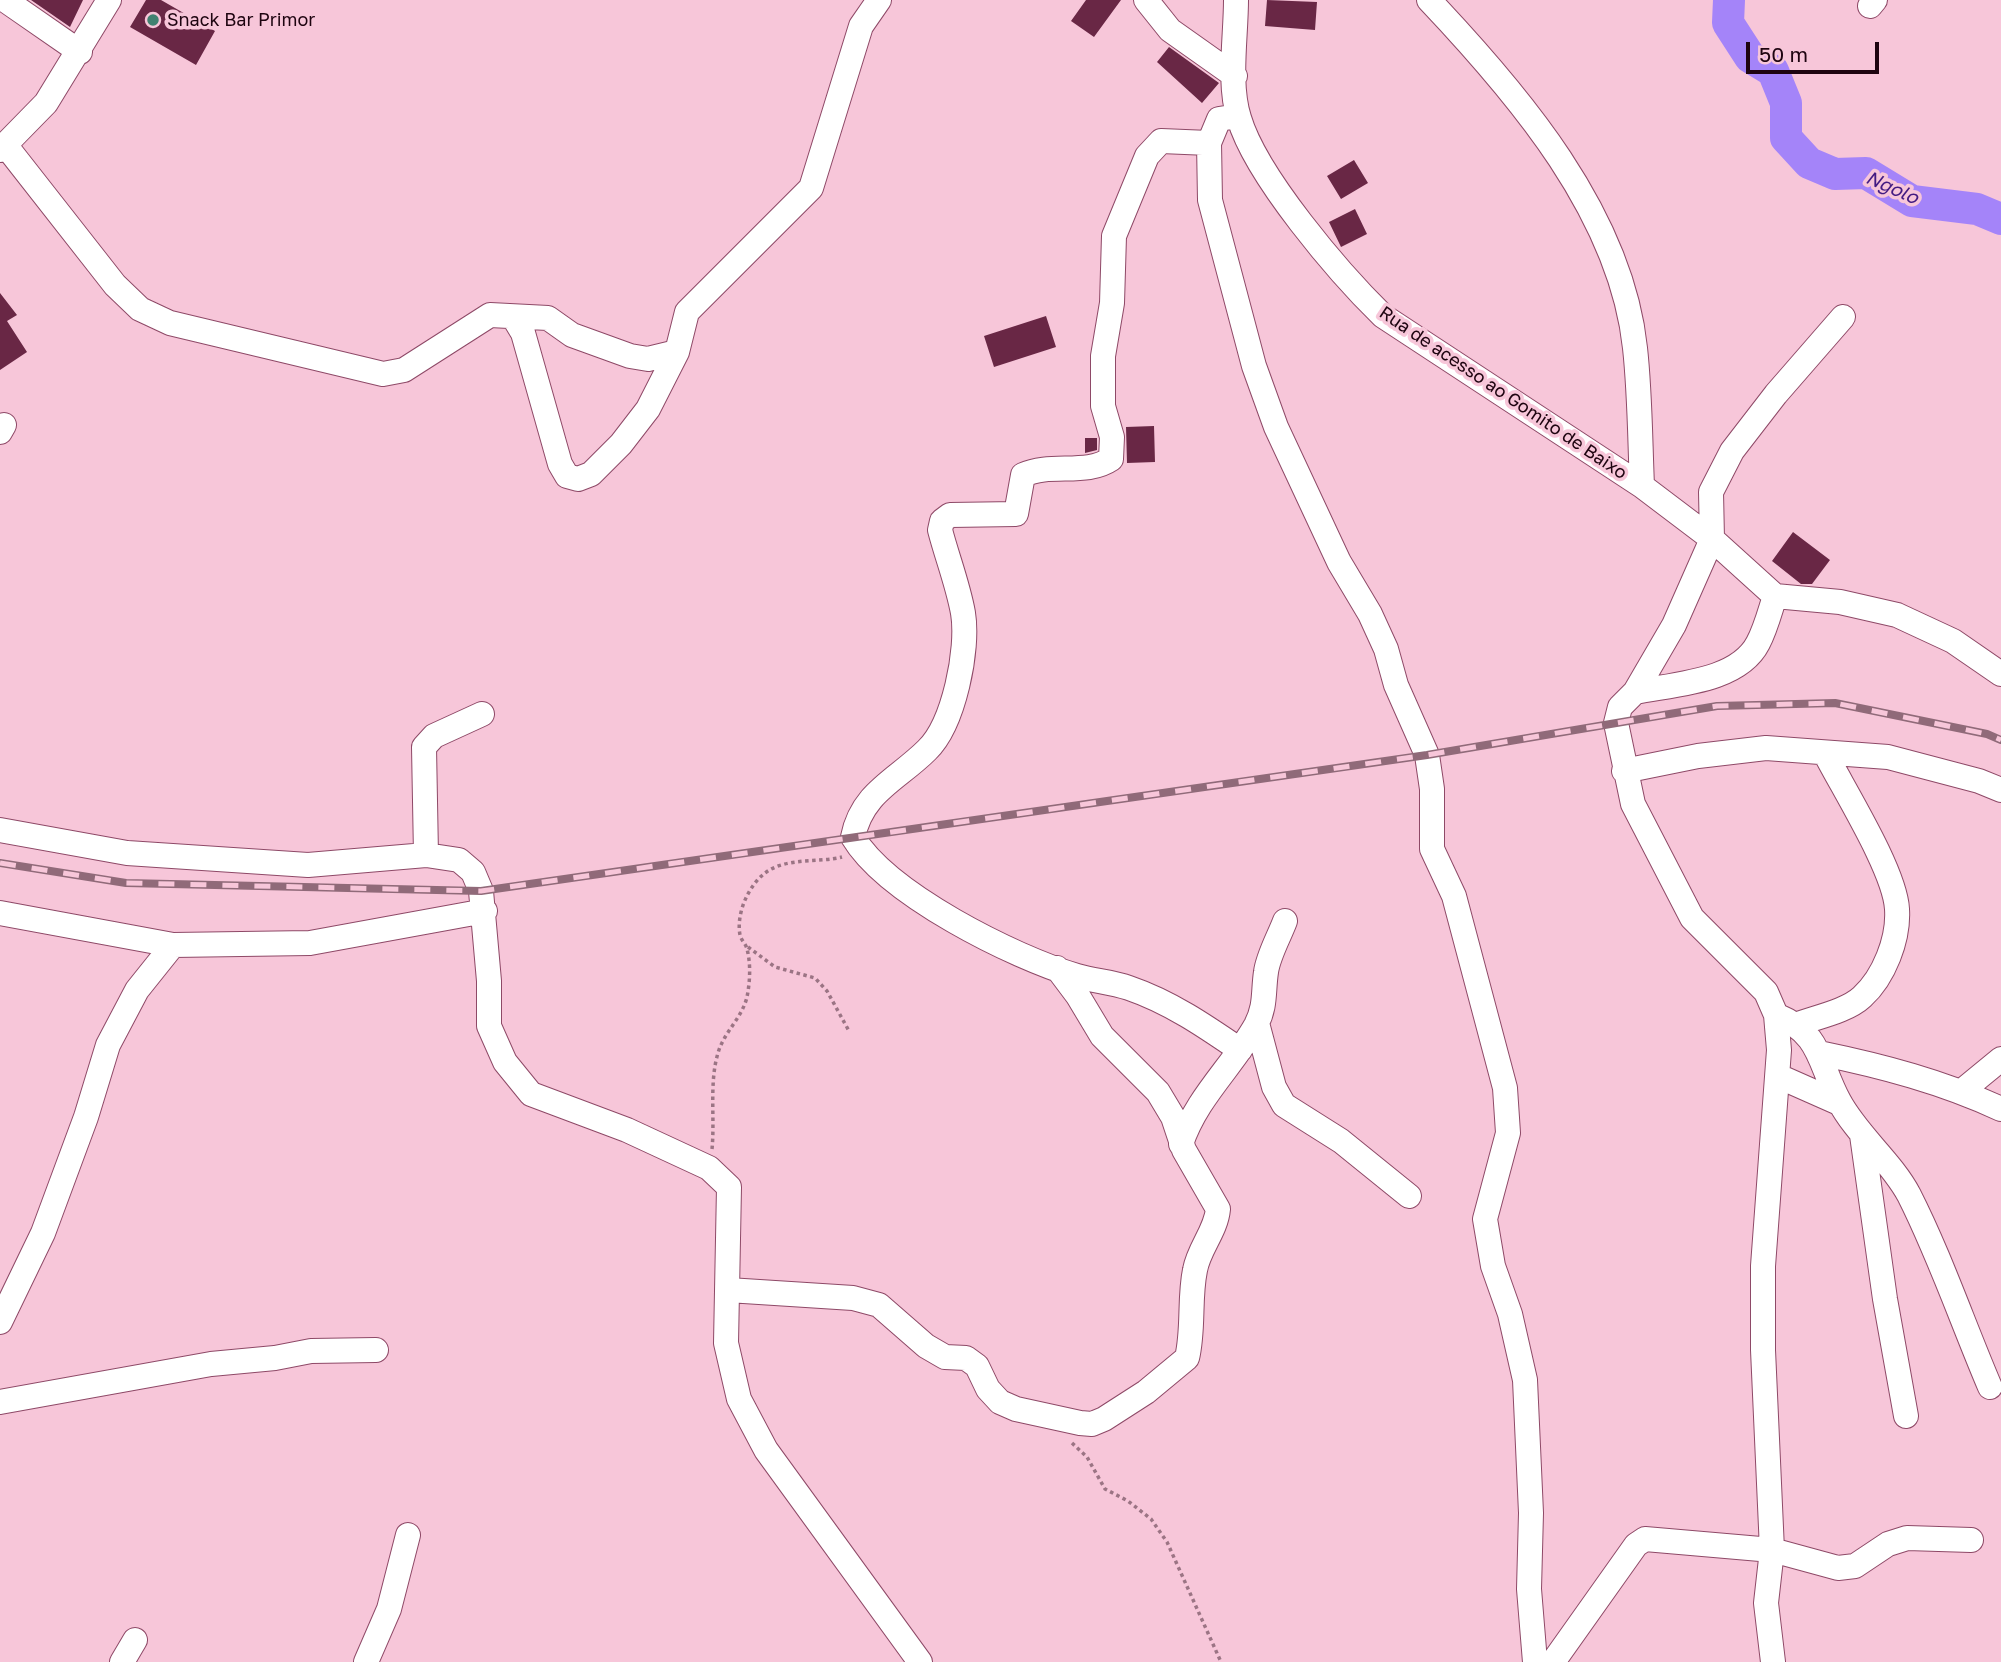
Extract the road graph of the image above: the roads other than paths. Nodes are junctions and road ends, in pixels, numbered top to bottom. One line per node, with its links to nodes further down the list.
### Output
1 (5, 0): 7 (street)
2 (109, 0): 7 (street)
3 (879, 0): 14 (street)
4 (1146, 0): 8 (street)
5 (1236, 0): 8 (street, Rua de acesso ao Gomito de Baixo)
6 (1429, 0): 15 (street)
7 (80, 52): 11 (street)
8 (1235, 76): 9 (street, Rua de acesso ao Gomito de Baixo)
9 (1238, 117): 10 (street); 15 (street, Rua de acesso ao Gomito de Baixo)
10 (1209, 143): 30 (street); 56 (street)
11 (3, 148): 13 (street)
12 (1843, 317): 16 (street)
13 (514, 318): 14 (street); 14 (street)
14 (677, 352)
15 (1642, 486): 16 (street, Rua de acesso ao Gomito de Baixo)
16 (1712, 539): 17 (street, Rua de acesso ao Gomito de Baixo); 19 (street)
17 (1775, 596): 18 (street); 19 (street)
18 (2001, 674)
19 (1635, 692): 22 (street)
20 (482, 714): 25 (street)
21 (1825, 753): 22 (street); 23 (street); 31 (street)
22 (1624, 771): 31 (street)
23 (2001, 790)
24 (0, 830): 25 (street)
25 (426, 855): 26 (street)
26 (485, 912): 29 (street); 43 (street)
27 (0, 913): 29 (street)
28 (1285, 922): 32 (street)
29 (173, 945): 44 (street)
30 (1056, 968): 33 (street); 41 (street)
31 (1787, 1019): 34 (street); 36 (street)
32 (1257, 1023): 33 (street); 42 (street)
33 (1240, 1051): 41 (street)
34 (1819, 1053): 37 (street); 38 (street)
35 (2001, 1059): 37 (street)
36 (1778, 1076): 38 (street); 51 (street)
37 (1962, 1091): 39 (street)
38 (1839, 1102): 40 (street)
39 (2001, 1109)
40 (1861, 1131): 46 (street); 48 (street)
41 (1181, 1144): 43 (street)
42 (1409, 1196)
43 (728, 1290): 55 (street)
44 (0, 1322)
45 (376, 1350): 47 (street)
46 (1990, 1387)
47 (0, 1402)
48 (1906, 1416)
49 (408, 1535): 54 (street)
50 (1971, 1540): 51 (street)
51 (1772, 1550): 57 (street); 58 (street)
52 (135, 1640): 53 (street)
53 (122, 1662)
54 (366, 1662)
55 (920, 1662)
56 (1535, 1662)
57 (1553, 1662)
58 (1773, 1662)

